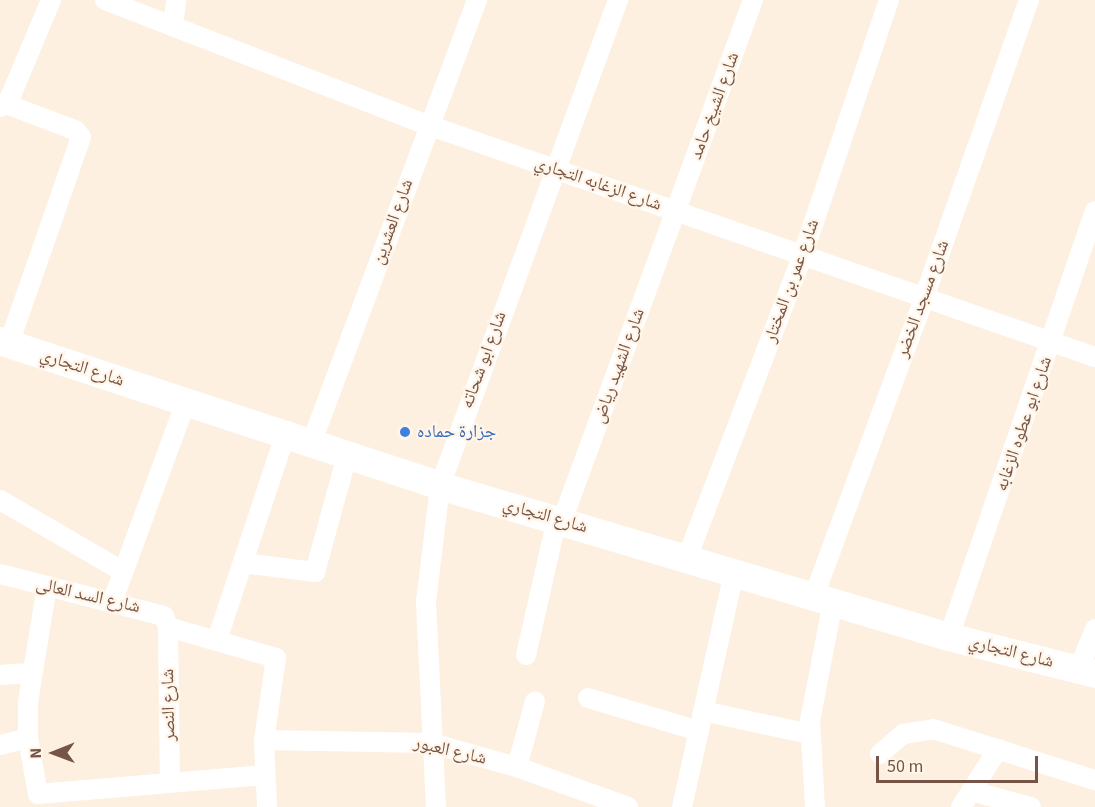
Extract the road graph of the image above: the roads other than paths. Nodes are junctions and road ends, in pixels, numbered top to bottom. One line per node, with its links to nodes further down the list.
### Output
1 (51, 0): 10 (street)
2 (105, 0): 9 (street, شارع الزغابه التجاري)
3 (176, 0): 9 (street)
4 (477, 0): 11 (street, شارع العشرين)
5 (618, 0): 12 (street, شارع ابو شحاته)
6 (753, 0): 14 (street, شارع الشيخ حامد)
7 (888, 0): 15 (street, شارع عمر بن المختار)
8 (1029, 0): 16 (street, شارع مسجد الخضر)
9 (173, 26): 11 (street, شارع الزغابه التجاري)
10 (3, 105): 17 (street)
11 (428, 125): 12 (street, شارع الزغابه التجاري); 21 (street, شارع العشرين)
12 (555, 169): 14 (street, شارع الزغابه التجاري); 23 (street, شارع ابو شحاته)
13 (1095, 211): 18 (street, شارع ابو عطوه الزغابه)
14 (677, 212): 15 (street, شارع الزغابه التجاري); 25 (street, شارع الشهيد رياض)
15 (803, 254): 16 (street, شارع الزغابه التجاري); 26 (street, شارع عمر بن المختار)
16 (924, 298): 18 (street, شارع الزغابه التجاري); 32 (street, شارع مسجد الخضر)
17 (5, 342): 20 (street, شارع التجاري)
18 (1052, 343): 19 (street, شارع الزغابه التجاري); 36 (street, شارع ابو عطوه الزغابه)
19 (1095, 357)
20 (186, 402): 21 (street, شارع التجاري); 28 (street)
21 (298, 440): 22 (street, شارع التجاري); 27 (street, شارع العشرين)
22 (347, 456): 23 (street, شارع التجاري); 27 (street)
23 (440, 486): 25 (street, شارع التجاري); 49 (street, شارع ابو شحاته)
24 (0, 500): 28 (street)
25 (559, 520): 26 (street, شارع التجاري); 38 (street, شارع الشهيد رياض)
26 (687, 558): 29 (street, شارع التجاري)
27 (243, 563): 37 (street, شارع العشرين)
28 (122, 571): 33 (street)
29 (734, 573): 32 (street, شارع التجاري); 44 (street)
30 (0, 574): 31 (street, شارع السد العالى)
31 (47, 586): 33 (street, شارع السد العالى); 40 (street)
32 (824, 599): 36 (street, شارع التجاري); 46 (street, شارع مسجد الخضر)
33 (113, 600): 34 (street, شارع السد العالى)
34 (168, 627): 37 (street); 56 (street, شارع النصر)
35 (1095, 629): 39 (street)
36 (950, 637): 39 (street, شارع التجاري)
37 (217, 640): 48 (street)
38 (526, 655)
39 (1087, 672)
40 (30, 673): 41 (street); 47 (street)
41 (0, 675)
42 (588, 698): 45 (street)
43 (535, 701): 53 (street)
44 (703, 711): 45 (street); 46 (street)
45 (699, 731): 63 (street)
46 (809, 734): 64 (street, شارع مسجد الخضر)
47 (28, 738): 50 (street); 58 (street)
48 (264, 740): 49 (street, شارع العبور); 54 (street)
49 (431, 743): 53 (street, شارع العبور); 61 (street, شارع ابو شحاته)
50 (0, 745)
51 (998, 749): 52 (street); 55 (street); 57 (street)
52 (880, 754)
53 (517, 767): 62 (street, شارع العبور)
54 (264, 775): 56 (street); 60 (street)
55 (1095, 780)
56 (170, 782): 58 (street)
57 (966, 799): 59 (street)
58 (66, 800)
59 (1018, 805)
60 (267, 807)
61 (436, 807)
62 (628, 807)
63 (682, 807)
64 (815, 807)

